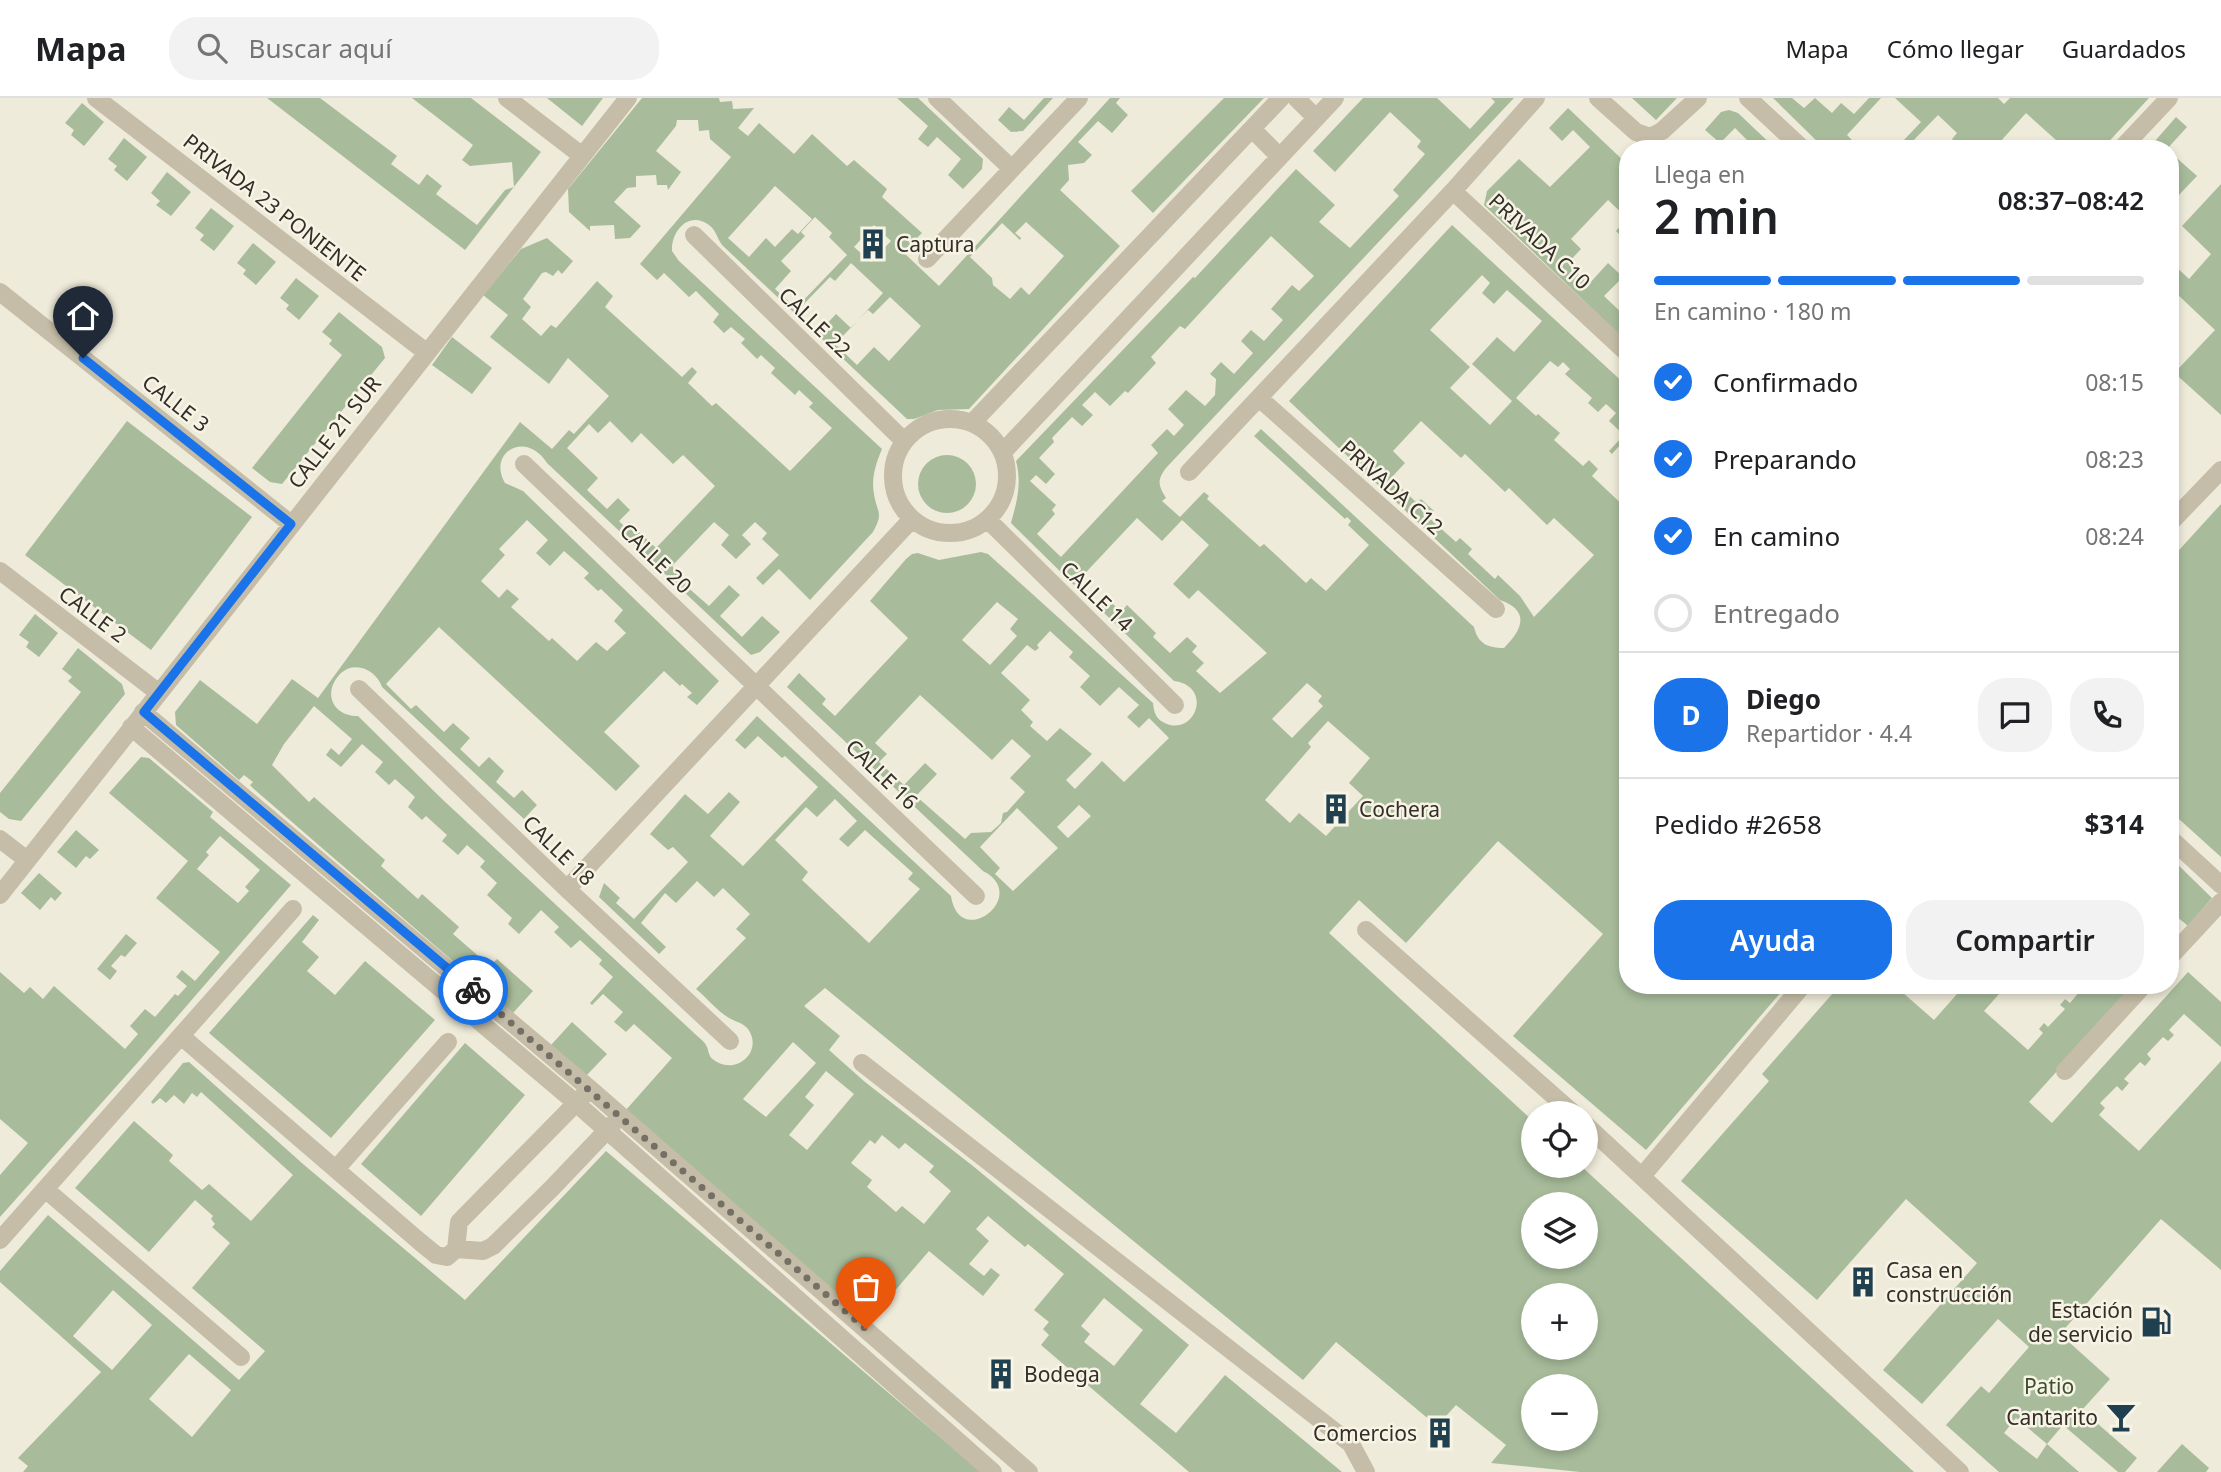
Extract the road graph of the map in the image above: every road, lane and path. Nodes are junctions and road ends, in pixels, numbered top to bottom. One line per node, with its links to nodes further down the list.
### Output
1 (96, 98): 26 (street, PRIVADA 23 PONIENTE)
2 (507, 98): 18 (street)
3 (628, 98): 18 (street, CALLE 21 SUR)
4 (937, 98): 20 (street)
5 (1079, 98): 20 (street)
6 (1281, 98): 15 (street)
7 (1296, 98): 14 (street)
8 (1335, 98): 14 (street)
9 (1536, 98): 21 (street)
10 (1598, 98): 11 (street)
11 (1698, 98)
12 (1748, 98): 16 (street)
13 (2169, 98): 17 (street)
14 (1316, 118): 19 (street)
15 (1253, 130): 19 (street); 28 (street)
16 (1793, 140)
17 (2129, 140)
18 (581, 155): 26 (street, CALLE 21 SUR)
19 (1279, 156): 30 (street)
20 (1012, 169): 23 (street)
21 (1453, 191): 25 (street, PRIVADA C10); 27 (street)
22 (694, 235): 29 (street, CALLE 22)
23 (927, 258)
24 (0, 292): 37 (street, CALLE 3)
25 (1619, 346)
26 (426, 352): 37 (street, CALLE 21 SUR)
27 (1259, 398): 33 (street); 39 (street, PRIVADA C12)
28 (973, 422): 29 (street); 30 (street)
29 (904, 441): 35 (street)
30 (1003, 452): 36 (street)
31 (524, 464): 40 (street, CALLE 20)
32 (2221, 470): 34 (street)
33 (1189, 472)
34 (2179, 514)
35 (912, 519): 36 (street); 40 (street)
36 (988, 520): 43 (street, CALLE 14)
37 (291, 524): 42 (street, CALLE 21 SUR)
38 (0, 571): 42 (street, CALLE 2)
39 (1496, 609)
40 (756, 686): 50 (street); 52 (street, CALLE 16)
41 (359, 689): 50 (street, CALLE 18)
42 (159, 692): 44 (street, CALLE 21 SUR)
43 (1175, 705)
44 (144, 712): 45 (street, CALLE 21 SUR); 64 (street)
45 (131, 727): 48 (street, CALLE 21 SUR); 66 (street)
46 (0, 839): 48 (street)
47 (2179, 846): 49 (street)
48 (27, 860): 51 (street, CALLE 21 SUR)
49 (2221, 885)
50 (567, 889): 60 (street, CALLE 18)
51 (0, 895)
52 (976, 896)
53 (2221, 902): 56 (street)
54 (293, 909): 59 (street)
55 (1366, 930): 65 (street)
56 (2179, 947)
57 (1795, 994): 71 (street)
58 (2136, 994): 63 (street)
59 (181, 1036): 70 (street); 72 (street)
60 (730, 1041)
61 (448, 1042): 70 (street)
62 (862, 1063): 78 (street)
63 (2065, 1072)
64 (590, 1089): 66 (street); 67 (street)
65 (1559, 1101)
66 (576, 1103): 68 (street); 74 (street)
67 (621, 1116): 68 (street); 77 (street)
68 (607, 1130): 74 (street); 76 (street)
69 (1598, 1136): 71 (street)
70 (336, 1169): 74 (street)
71 (1643, 1175): 79 (street)
72 (45, 1189): 73 (street); 75 (street)
73 (0, 1240)
74 (456, 1249)
75 (241, 1357)
76 (993, 1472)
77 (1029, 1472)
78 (1366, 1472)
79 (1960, 1472)

